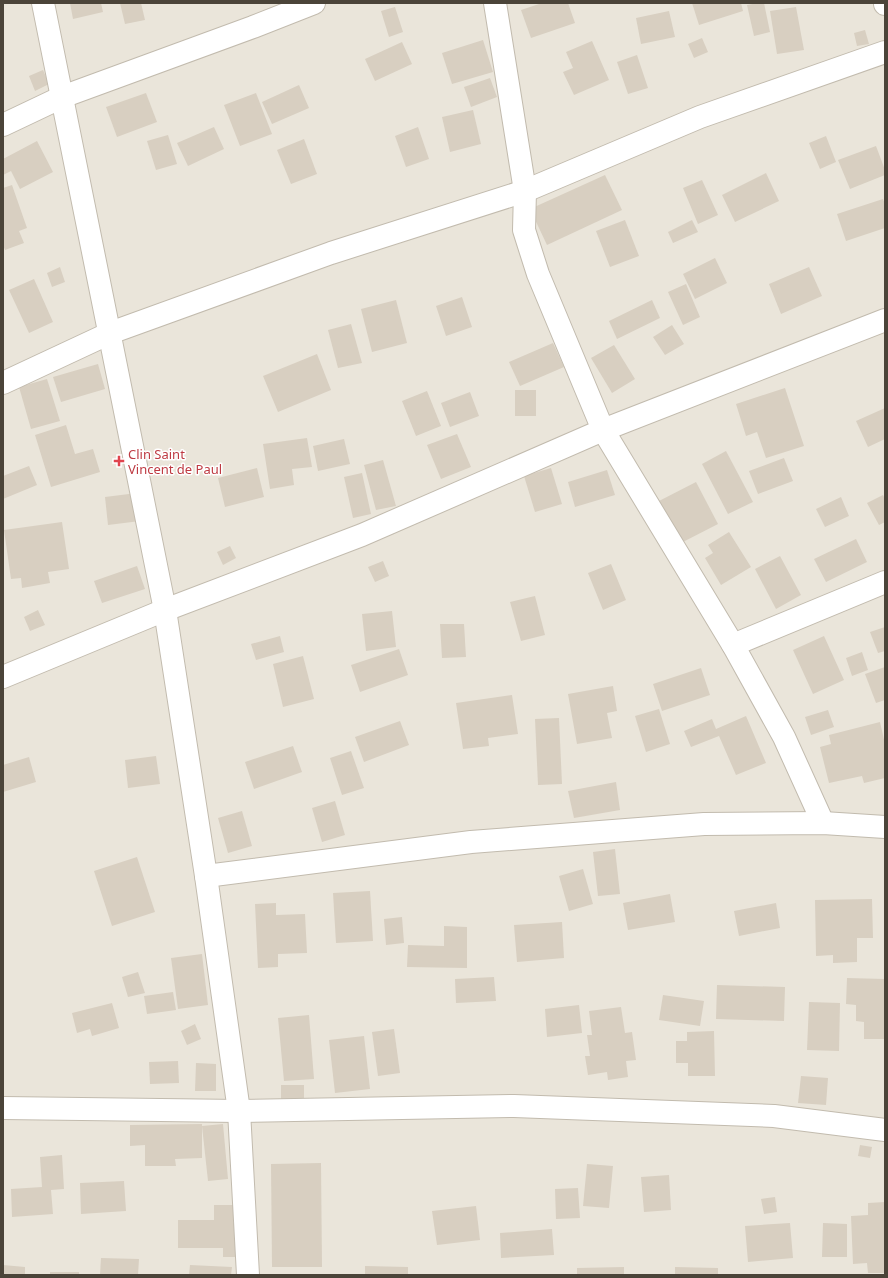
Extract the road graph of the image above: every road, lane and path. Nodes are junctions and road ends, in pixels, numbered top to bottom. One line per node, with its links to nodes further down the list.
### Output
1 (43, 3): 5 (street)
2 (314, 3): 5 (street)
3 (495, 3): 7 (street)
4 (885, 52): 7 (street)
5 (62, 97): 6 (street); 9 (street)
6 (3, 125)
7 (525, 191): 9 (street); 11 (street)
8 (885, 320): 11 (street)
9 (110, 333): 10 (street); 13 (street)
10 (3, 383)
11 (603, 430): 13 (street); 14 (street)
12 (885, 582): 14 (street)
13 (165, 610): 15 (street); 18 (street)
14 (733, 645): 16 (street)
15 (3, 677)
16 (823, 823): 17 (street); 18 (street)
17 (885, 827)
18 (206, 876): 20 (street)
19 (3, 1108): 20 (street)
20 (239, 1111): 21 (street); 22 (street)
21 (885, 1130)
22 (248, 1275)

